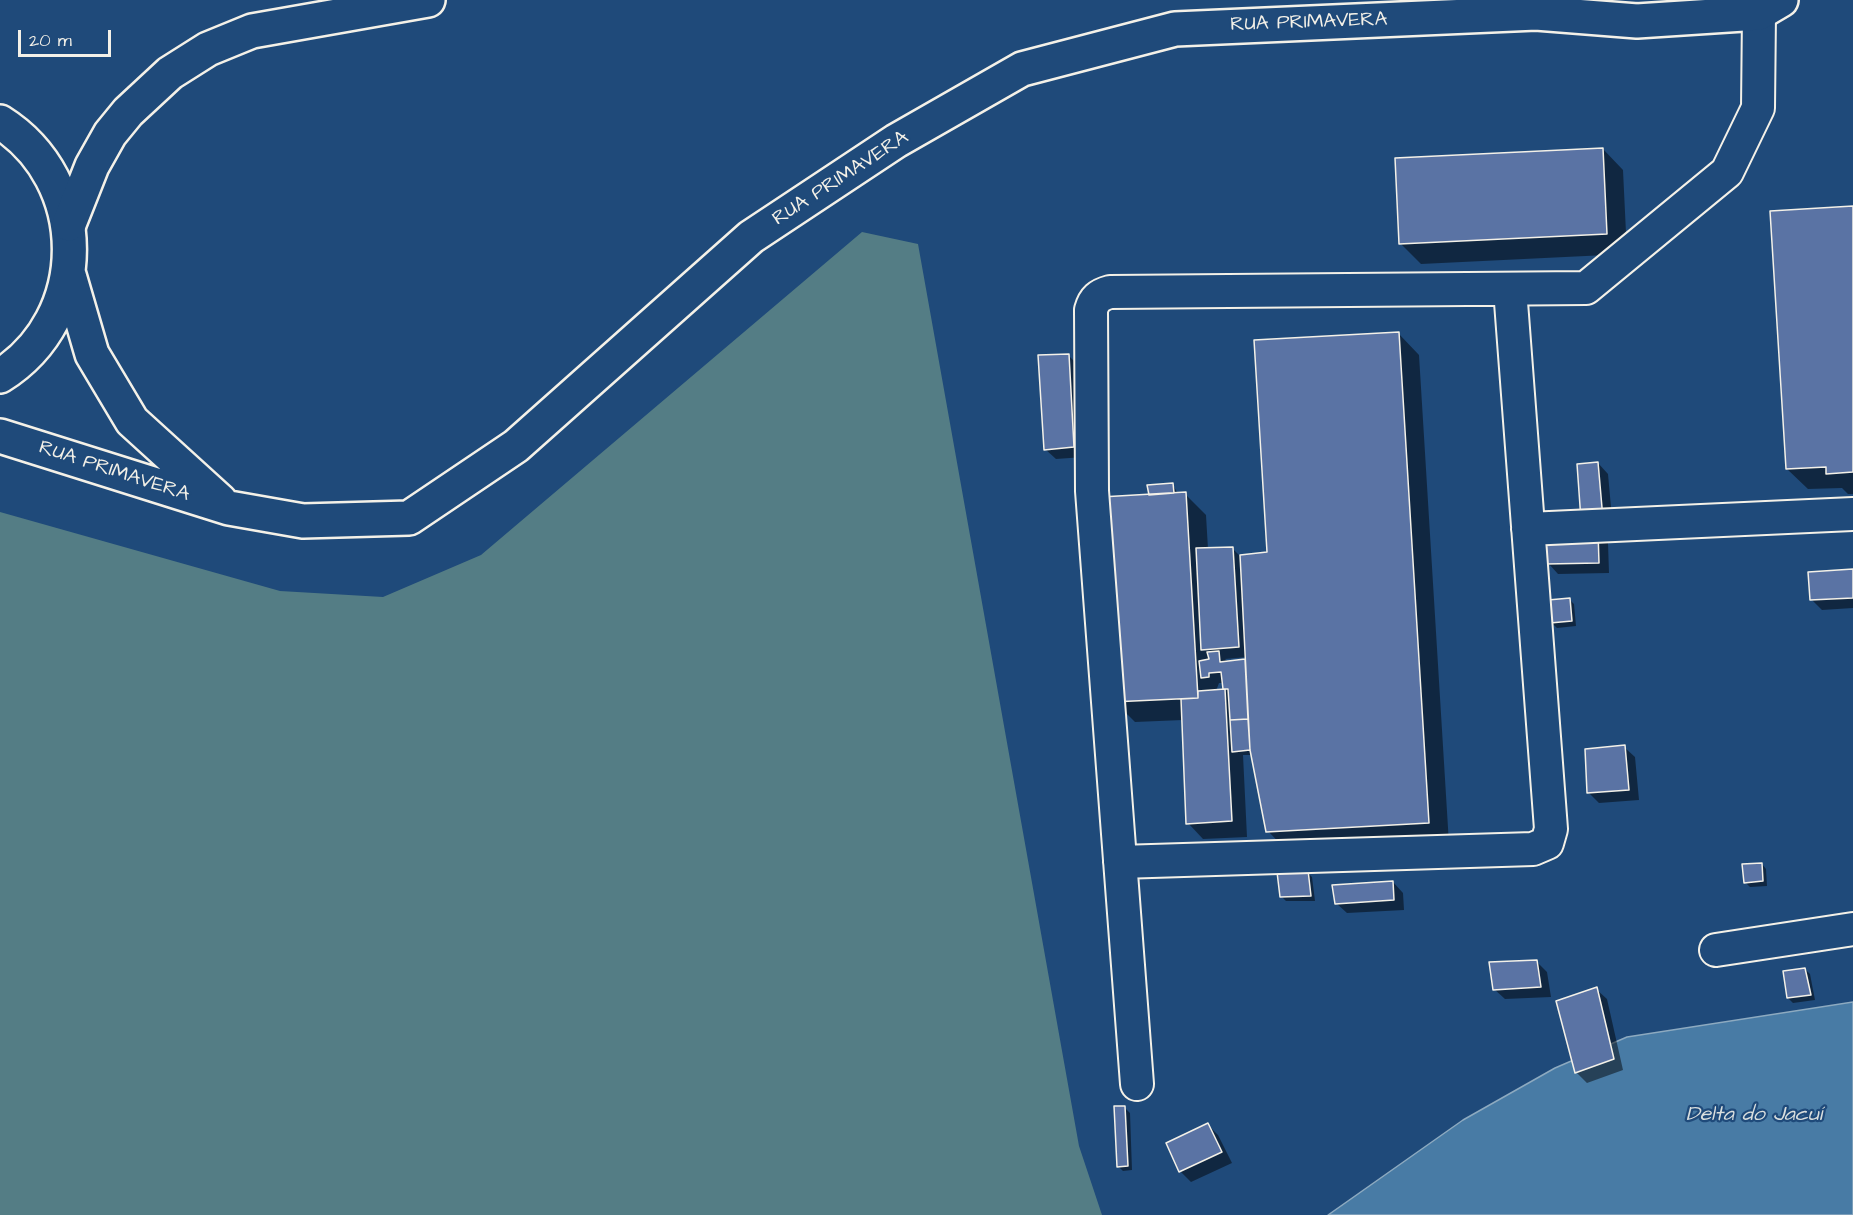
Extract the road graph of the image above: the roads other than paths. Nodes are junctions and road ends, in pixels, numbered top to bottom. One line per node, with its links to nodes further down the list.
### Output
1 (428, 0): 6 (main road)
2 (1575, 0): 4 (main road, RUA PRIMAVERA)
3 (1766, 4): 4 (main road, RUA PRIMAVERA); 8 (lane)
4 (1536, 13): 11 (main road, RUA PRIMAVERA)
5 (0, 122): 6 (main road)
6 (69, 224): 7 (main road)
7 (69, 275): 9 (main road); 11 (main road, RUA PRIMAVERA)
8 (1510, 289): 13 (lane); 14 (lane)
9 (0, 376)
10 (0, 436): 11 (main road, RUA PRIMAVERA)
11 (228, 508)
12 (1853, 514): 13 (lane)
13 (1528, 529): 14 (lane)
14 (1120, 862): 17 (lane)
15 (1853, 929): 16 (lane)
16 (1716, 950)
17 (1137, 1084)

